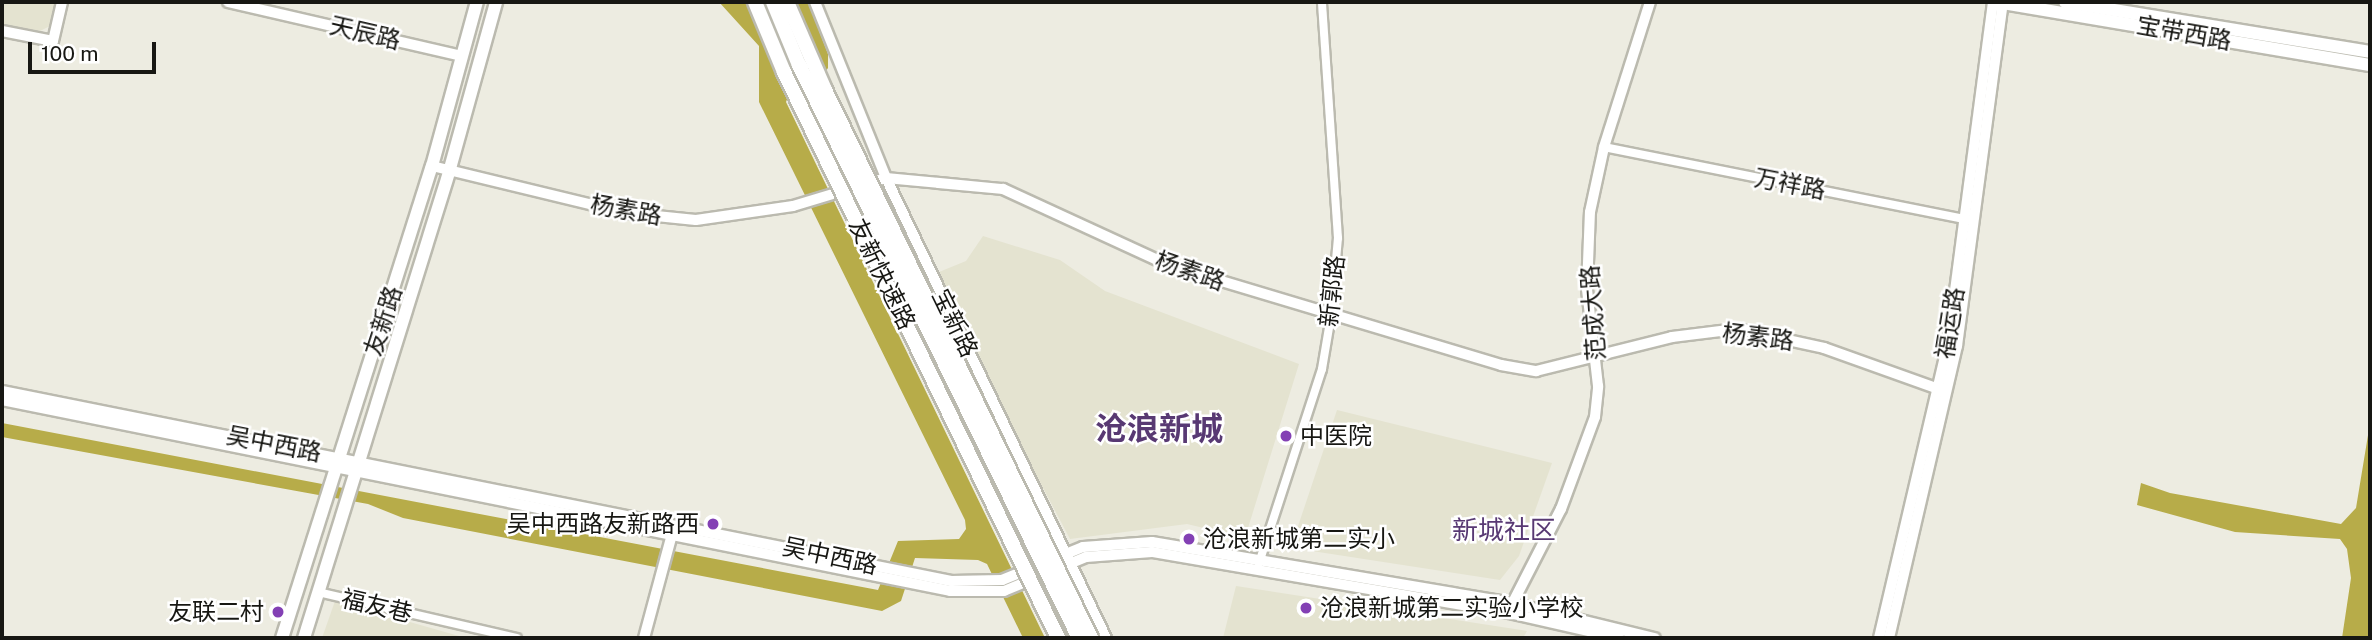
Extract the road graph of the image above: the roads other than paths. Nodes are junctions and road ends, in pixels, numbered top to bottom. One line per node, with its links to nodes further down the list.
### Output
1 (62, 2): 14 (street)
2 (228, 2): 16 (street, 天辰路)
3 (477, 2): 16 (main road, 友新路)
4 (496, 2): 20 (main road, 友新路)
5 (755, 2): 41 (highway, 友新快速路, bridge)
6 (773, 2): 42 (highway, 友新快速路, bridge)
7 (787, 2): 43 (highway, bridge)
8 (815, 2): 21 (street, 宝新路)
9 (1322, 2): 23 (street, 新郭路)
10 (1650, 2): 18 (street, 范成大路)
11 (1999, 2): 13 (main road, 宝带西路); 22 (main road, 福运路)
12 (2064, 2): 13 (main road, 宝带西路)
13 (2117, 16): 15 (main road, 宝带西路); 17 (main road, 宝带西路)
14 (2, 31)
15 (2370, 52)
16 (462, 56): 19 (main road, 友新路)
17 (2370, 65)
18 (1604, 147): 22 (street, 万祥路); 24 (street, 范成大路)
19 (432, 166): 20 (street, 杨素路); 28 (main road, 友新路)
20 (449, 172): 21 (street, 杨素路); 29 (main road, 友新路)
21 (886, 178): 23 (street, 杨素路); 31 (street, 宝新路)
22 (1970, 220): 26 (main road, 福运路)
23 (1331, 316): 24 (street, 杨素路); 32 (street, 新郭路)
24 (1596, 357): 26 (street, 杨素路); 36 (street, 范成大路)
25 (2, 391): 28 (main road, 吴中西路)
26 (1943, 391): 47 (main road, 福运路); 48 (main road, 福运路)
27 (2, 400): 28 (main road, 吴中西路)
28 (338, 461): 29 (main road, 吴中西路); 37 (main road, 友新路)
29 (357, 466): 30 (main road, 吴中西路); 35 (main road, 友新路)
30 (674, 528): 33 (main road, 吴中西路); 40 (street)
31 (1067, 558): 32 (main road, 吴中西路); 34 (main road, 吴中西路); 44 (street, 宝新路)
32 (1258, 565): 36 (main road, 吴中西路)
33 (915, 579): 34 (main road, 吴中西路); 34 (main road, 吴中西路)
34 (1022, 579)
35 (318, 592): 38 (main road, 友新路); 39 (street, 福友巷)
36 (1510, 608): 45 (main road, 吴中西路); 46 (main road, 吴中西路)
37 (282, 638)
38 (303, 638)
39 (517, 638)
40 (644, 638)
41 (1059, 638)
42 (1079, 638)
43 (1091, 638)
44 (1106, 638)
45 (1619, 638)
46 (1655, 638)
47 (1879, 638)
48 (1889, 638)

